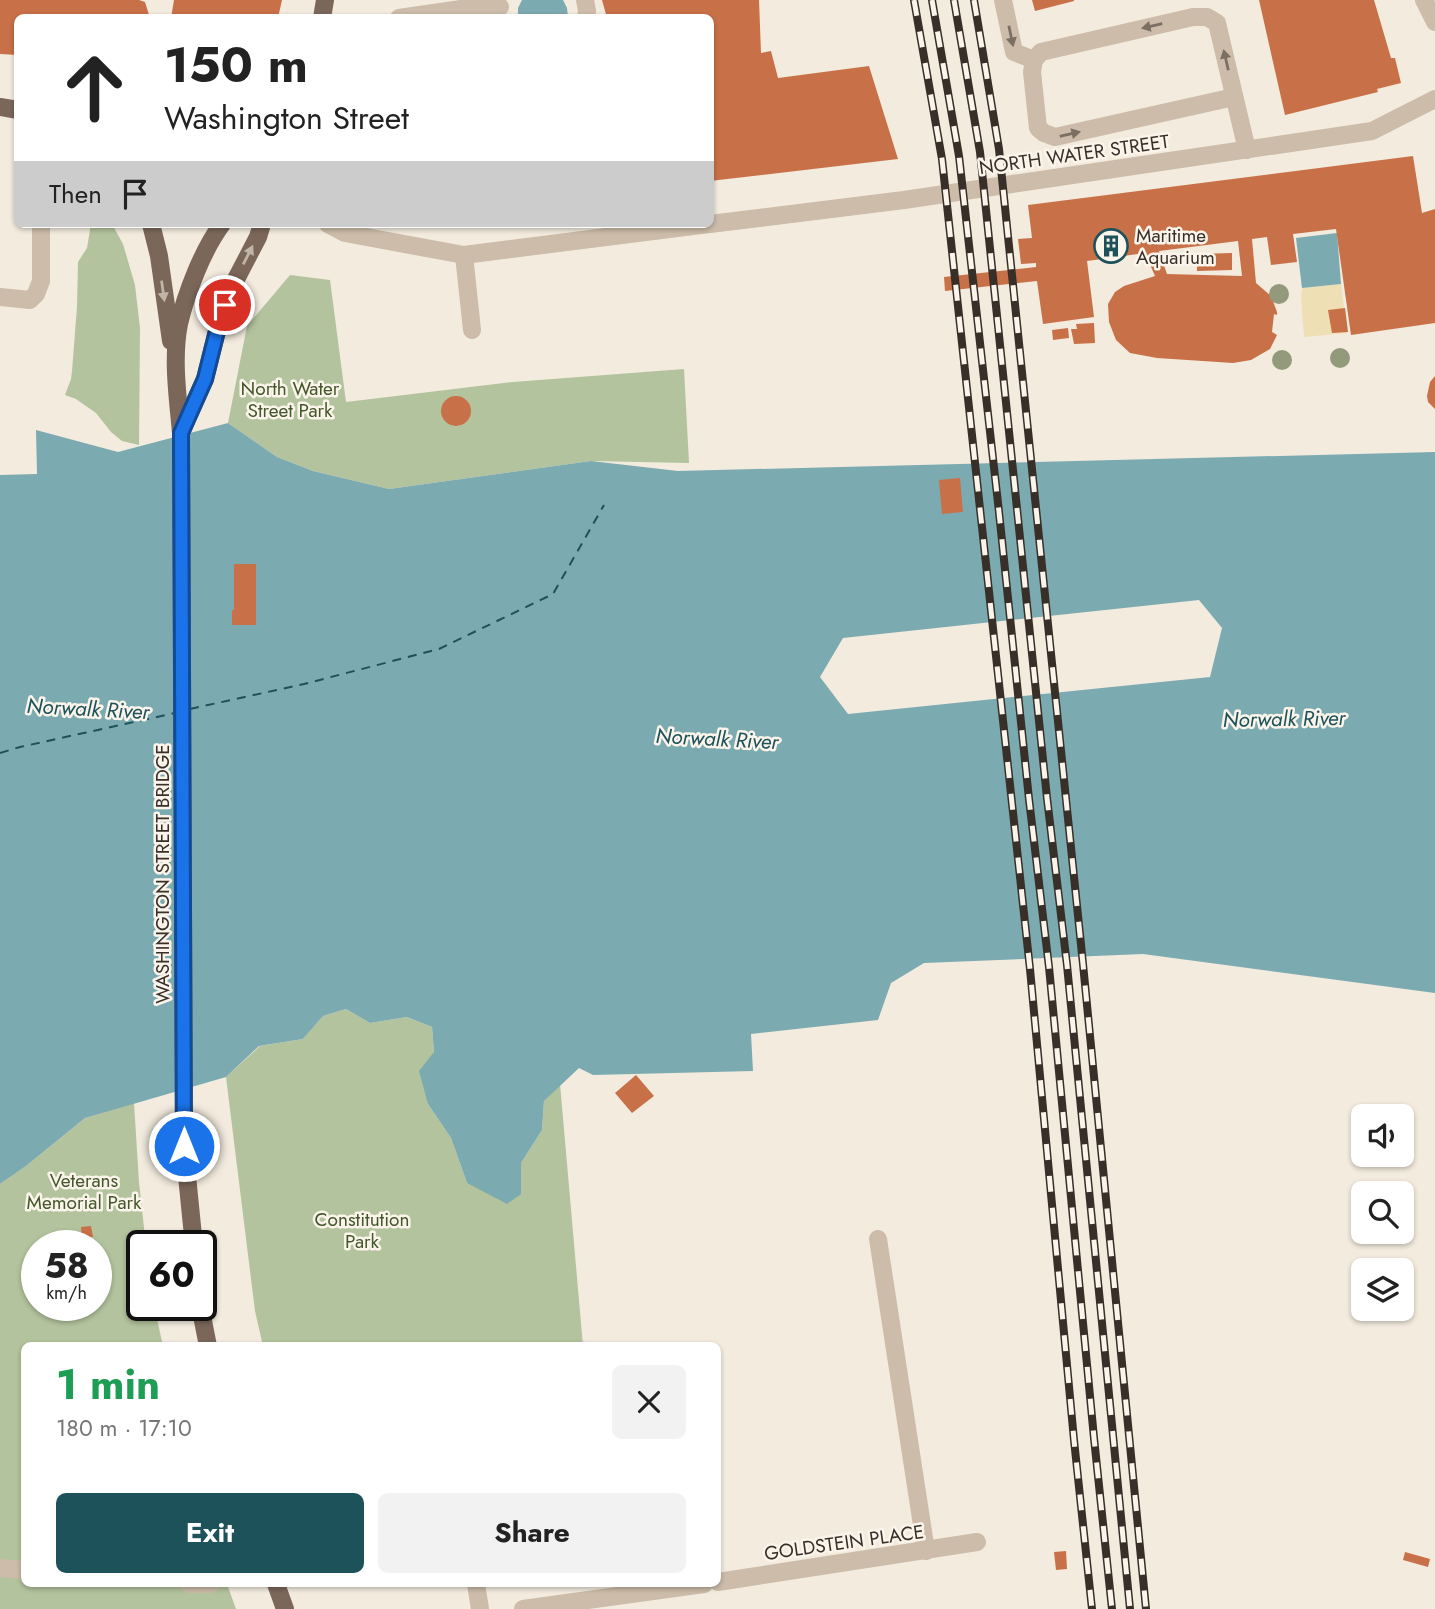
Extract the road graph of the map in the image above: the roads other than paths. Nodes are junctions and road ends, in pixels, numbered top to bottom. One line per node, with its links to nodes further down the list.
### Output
1 (1003, 0): 6 (street, one-way to 6)
2 (1424, 0): 5 (street)
3 (501, 8): 4 (street)
4 (426, 14)
5 (1435, 22)
6 (1034, 60): 7 (street, one-way to 6); 7 (street, one-way to 7)
7 (1234, 97): 9 (street)
8 (1435, 99): 9 (street, NORTH WATER STREET)
9 (1247, 150): 10 (street, NORTH WATER STREET)
10 (714, 224)
11 (41, 228): 18 (street)
12 (152, 228): 20 (main road, one-way to 20)
13 (219, 228): 20 (main road)
14 (261, 228): 21 (main road, one-way to 14)
15 (336, 228): 17 (street, NORTH WATER STREET)
16 (678, 228): 17 (street, NORTH WATER STREET)
17 (464, 255): 19 (street)
18 (0, 297)
19 (472, 330)
20 (176, 377): 21 (main road, WASHINGTON STREET BRIDGE)
21 (181, 433): 22 (main road, WASHINGTON STREET BRIDGE)
22 (192, 1230)
23 (878, 1239): 27 (street)
24 (203, 1321): 25 (main road)
25 (207, 1342)
26 (977, 1542): 27 (street, GOLDSTEIN PLACE)
27 (926, 1551): 30 (street, GOLDSTEIN PLACE)
28 (0, 1568): 29 (street)
29 (21, 1570)
30 (721, 1582)
31 (277, 1587): 34 (main road)
32 (476, 1587): 35 (street)
33 (682, 1587): 36 (street)
34 (285, 1609)
35 (480, 1609)
36 (523, 1609)

